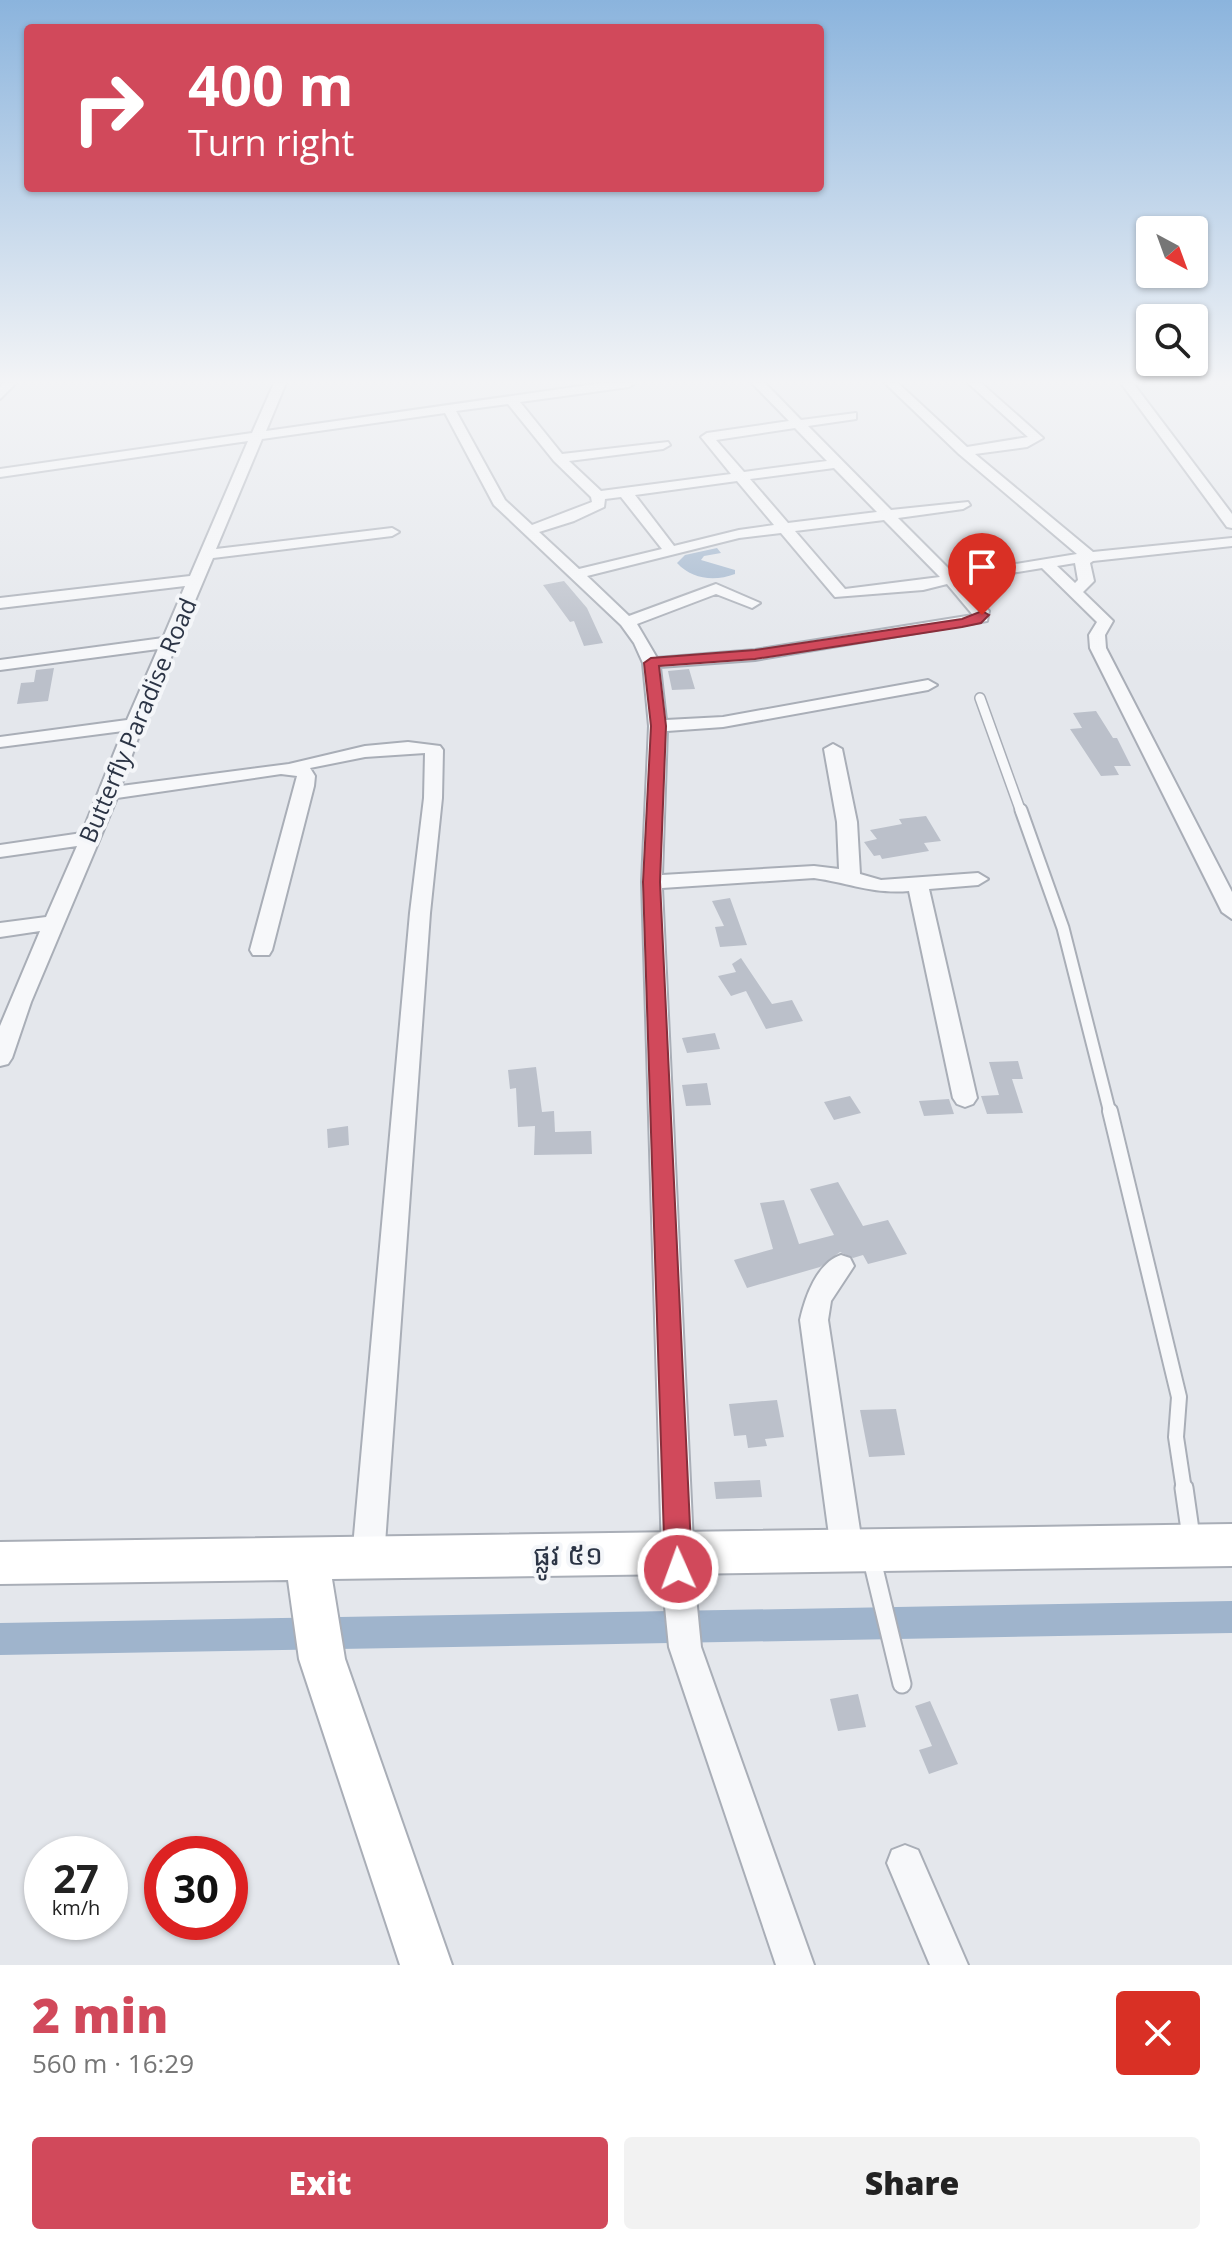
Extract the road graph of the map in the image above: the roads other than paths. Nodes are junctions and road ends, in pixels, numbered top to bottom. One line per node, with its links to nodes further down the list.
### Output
1 (239, 475): 18 (street, Butterfly Paradise Road)
2 (484, 475): 14 (street)
3 (576, 475): 9 (street)
4 (741, 475): 8 (street); 13 (street)
5 (850, 475): 11 (street)
6 (992, 475): 19 (street)
7 (1195, 475): 12 (street)
8 (624, 491): 9 (street); 17 (street)
9 (598, 496): 14 (street)
10 (963, 505): 11 (street)
11 (888, 514): 13 (street); 22 (street)
12 (1232, 524)
13 (786, 527): 17 (street); 22 (street)
14 (529, 530): 21 (street)
15 (392, 532): 18 (street)
16 (1232, 542): 19 (street)
17 (671, 551): 21 (street)
18 (206, 554): 23 (street, Butterfly Paradise Road)
19 (1089, 556): 20 (street); 24 (street)
20 (1046, 564): 22 (street); 24 (street)
21 (578, 574): 27 (street)
22 (949, 579): 29 (street)
23 (195, 580): 25 (street); 28 (street, Butterfly Paradise Road)
24 (1075, 591): 45 (street)
25 (0, 603)
26 (752, 603): 27 (street)
27 (627, 622): 29 (street)
28 (170, 642): 30 (street); 33 (street, Butterfly Paradise Road)
29 (651, 663): 34 (street)
30 (0, 665)
31 (928, 685): 34 (street)
32 (980, 698): 52 (lane)
33 (134, 724): 35 (street); 38 (street, Butterfly Paradise Road)
34 (658, 726): 43 (street)
35 (0, 742)
36 (833, 749): 41 (street)
37 (294, 768): 38 (street); 48 (street); 54 (street)
38 (109, 793): 39 (street, Butterfly Paradise Road)
39 (88, 838): 40 (street); 46 (street, Butterfly Paradise Road)
40 (0, 851)
41 (850, 879): 43 (street); 44 (street)
42 (978, 879): 44 (street)
43 (652, 882): 57 (street)
44 (918, 885): 50 (street)
45 (1232, 912)
46 (56, 922): 47 (street); 49 (street, Butterfly Paradise Road)
47 (0, 930)
48 (261, 950)
49 (0, 1058)
50 (965, 1098)
51 (841, 1266): 53 (street)
52 (1212, 1545): 53 (main road, ផ្លូវ ៥១)
53 (858, 1550): 57 (main road, ផ្លូវ ៥១); 58 (lane)
54 (368, 1558): 55 (main road, ផ្លូវ ៥១); 57 (main road, ផ្លូវ ៥១)
55 (308, 1561): 56 (main road, ផ្លូវ ៥១); 60 (main road)
56 (0, 1563)
57 (678, 1569): 61 (street)
58 (902, 1684)
59 (905, 1863): 62 (street)
60 (426, 1965)
61 (795, 1965)
62 (949, 1965)

